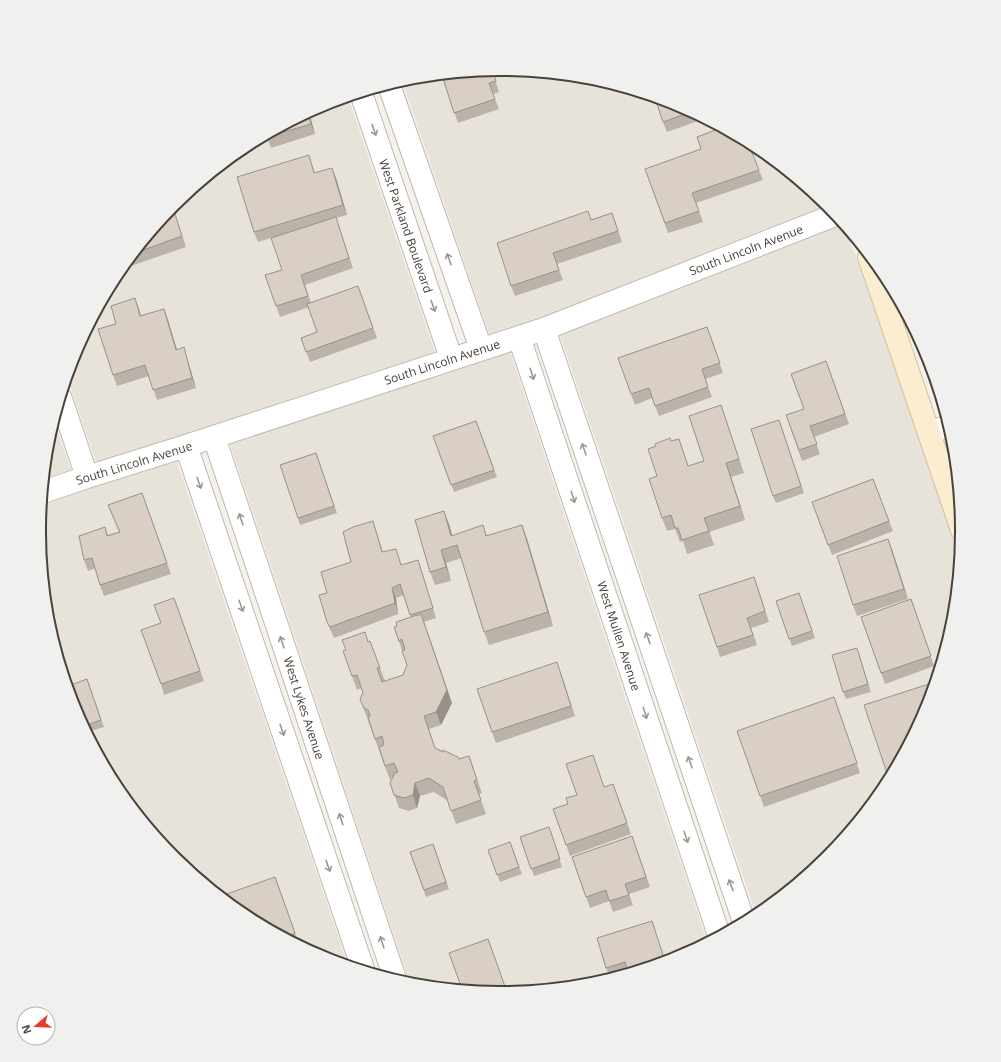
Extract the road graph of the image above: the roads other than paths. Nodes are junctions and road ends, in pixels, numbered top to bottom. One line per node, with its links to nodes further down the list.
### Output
1 (391, 90): 7 (street, one-way to 1)
2 (363, 98): 8 (street, West Parkland Boulevard, one-way to 8)
3 (829, 217): 5 (street, South Lincoln Avenue)
4 (879, 280): 10 (street)
5 (544, 329): 6 (street, South Lincoln Avenue); 16 (street, one-way to 5)
6 (519, 337): 7 (street, South Lincoln Avenue); 17 (street, West Mullen Avenue, one-way to 17)
7 (481, 349): 8 (street, South Lincoln Avenue)
8 (451, 358): 11 (street, South Lincoln Avenue)
9 (63, 407): 13 (street)
10 (939, 429): 15 (street)
11 (214, 437): 12 (street, South Lincoln Avenue); 19 (street, West Lykes Avenue, one-way to 11)
12 (186, 446): 13 (street, South Lincoln Avenue); 18 (street, one-way to 18)
13 (87, 477): 14 (street, South Lincoln Avenue)
14 (48, 490)
15 (953, 490)
16 (742, 916)
17 (718, 931)
18 (361, 963)
19 (393, 972)

